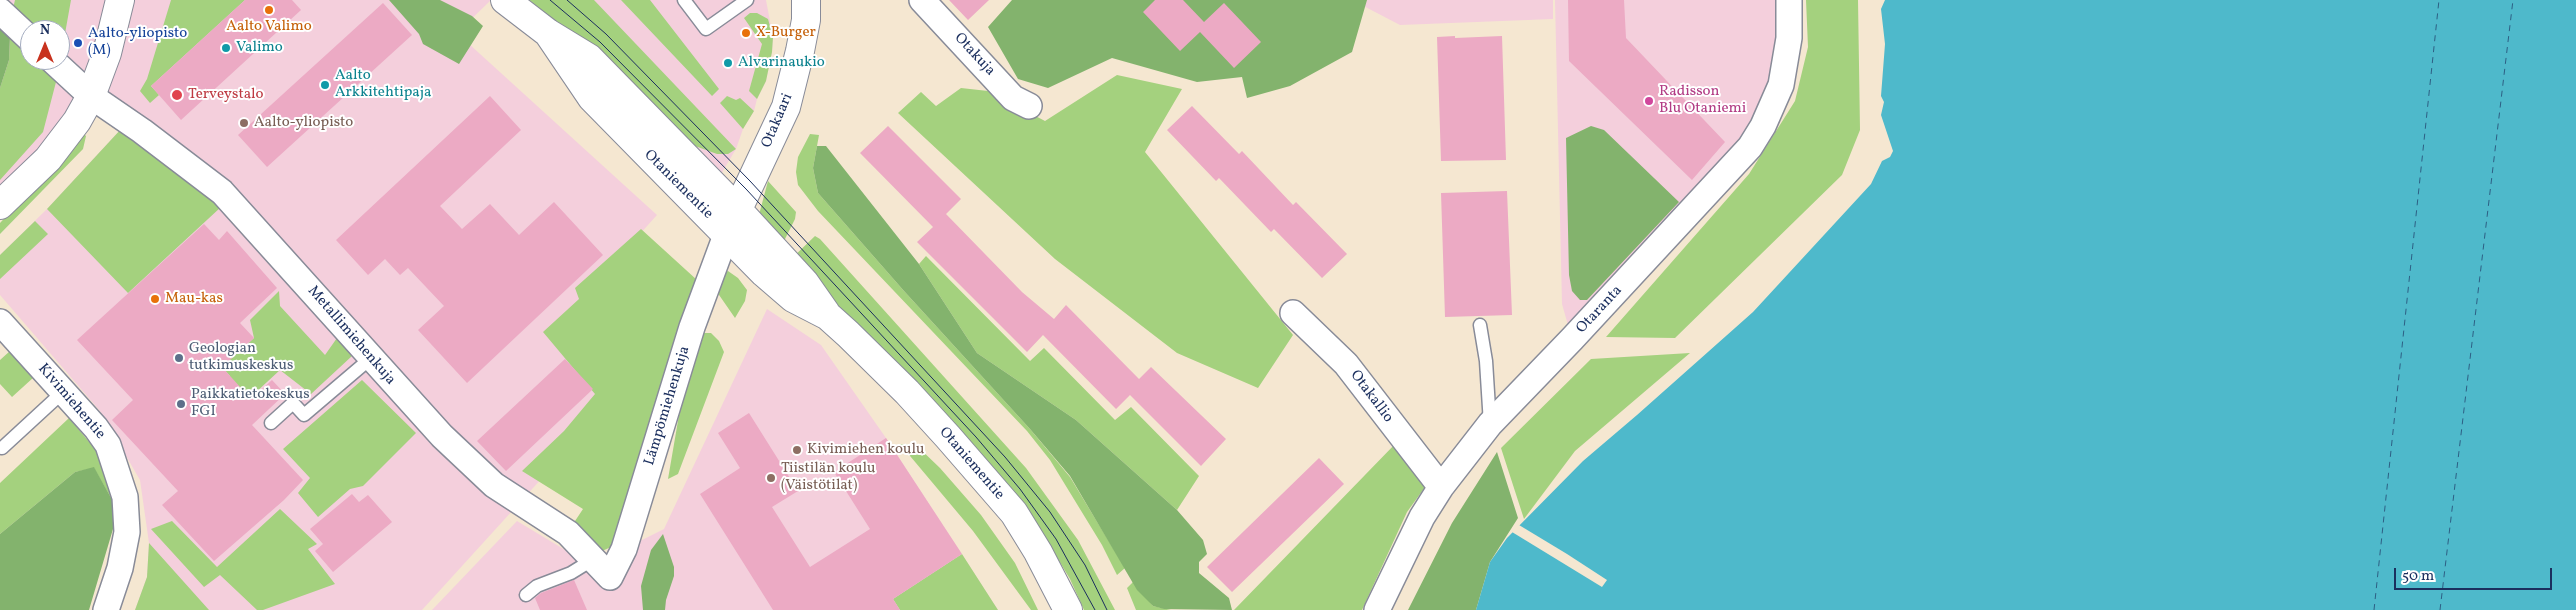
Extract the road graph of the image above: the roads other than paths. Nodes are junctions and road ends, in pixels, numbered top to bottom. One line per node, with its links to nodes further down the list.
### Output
1 (120, 0): 12 (street)
2 (505, 0): 10 (street, Otaniementie)
3 (684, 0): 4 (lane)
4 (747, 0)
5 (806, 0): 15 (street, Otakaari)
6 (922, 0): 13 (street, Otakuja)
7 (1789, 0): 24 (street, Otaranta)
8 (0, 11): 9 (street)
9 (20, 30)
10 (548, 33): 15 (street, Otaniementie); 16 (street, Otaniementie)
11 (63, 70): 12 (street, Metallimiehenkuja)
12 (91, 96): 14 (street); 21 (street, Metallimiehenkuja)
13 (1029, 106)
14 (0, 204)
15 (736, 208): 16 (street, Otakaari); 18 (street, Otaniementie)
16 (726, 235): 18 (street, Otaniementie); 28 (street, Lämpömiehenkuja)
17 (1293, 313): 26 (street, Otakallio)
18 (828, 316): 31 (street, Otaniementie)
19 (0, 322): 22 (street, Kivimiehentie)
20 (1480, 325): 24 (lane)
21 (371, 358): 23 (lane); 27 (street, Metallimiehenkuja)
22 (64, 391): 25 (lane); 30 (street, Kivimiehentie)
23 (271, 423)
24 (1490, 424): 26 (street, Otaranta)
25 (2, 448)
26 (1441, 487): 32 (street, Otaranta)
27 (592, 560): 28 (street, Metallimiehenkuja); 29 (lane)
28 (610, 577)
29 (526, 596)
30 (106, 610)
31 (1068, 610)
32 (1377, 610)

